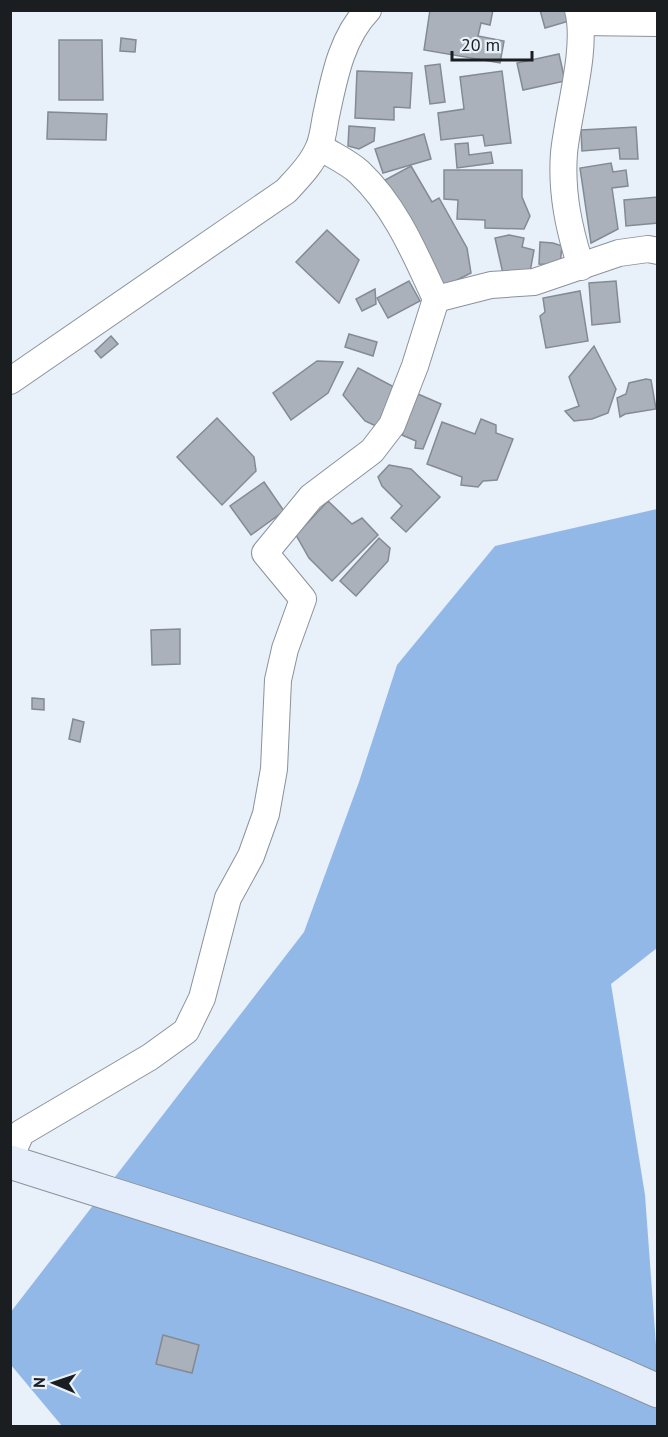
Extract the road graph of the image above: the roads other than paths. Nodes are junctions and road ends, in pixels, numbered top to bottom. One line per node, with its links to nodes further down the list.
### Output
1 (368, 10): 4 (street)
2 (580, 16): 3 (street); 6 (street)
3 (657, 23)
4 (320, 147): 7 (street); 8 (street)
5 (657, 251): 6 (street)
6 (581, 267): 7 (street)
7 (436, 299): 9 (street)
8 (10, 381)
9 (10, 1160): 10 (street)
10 (657, 1390)

